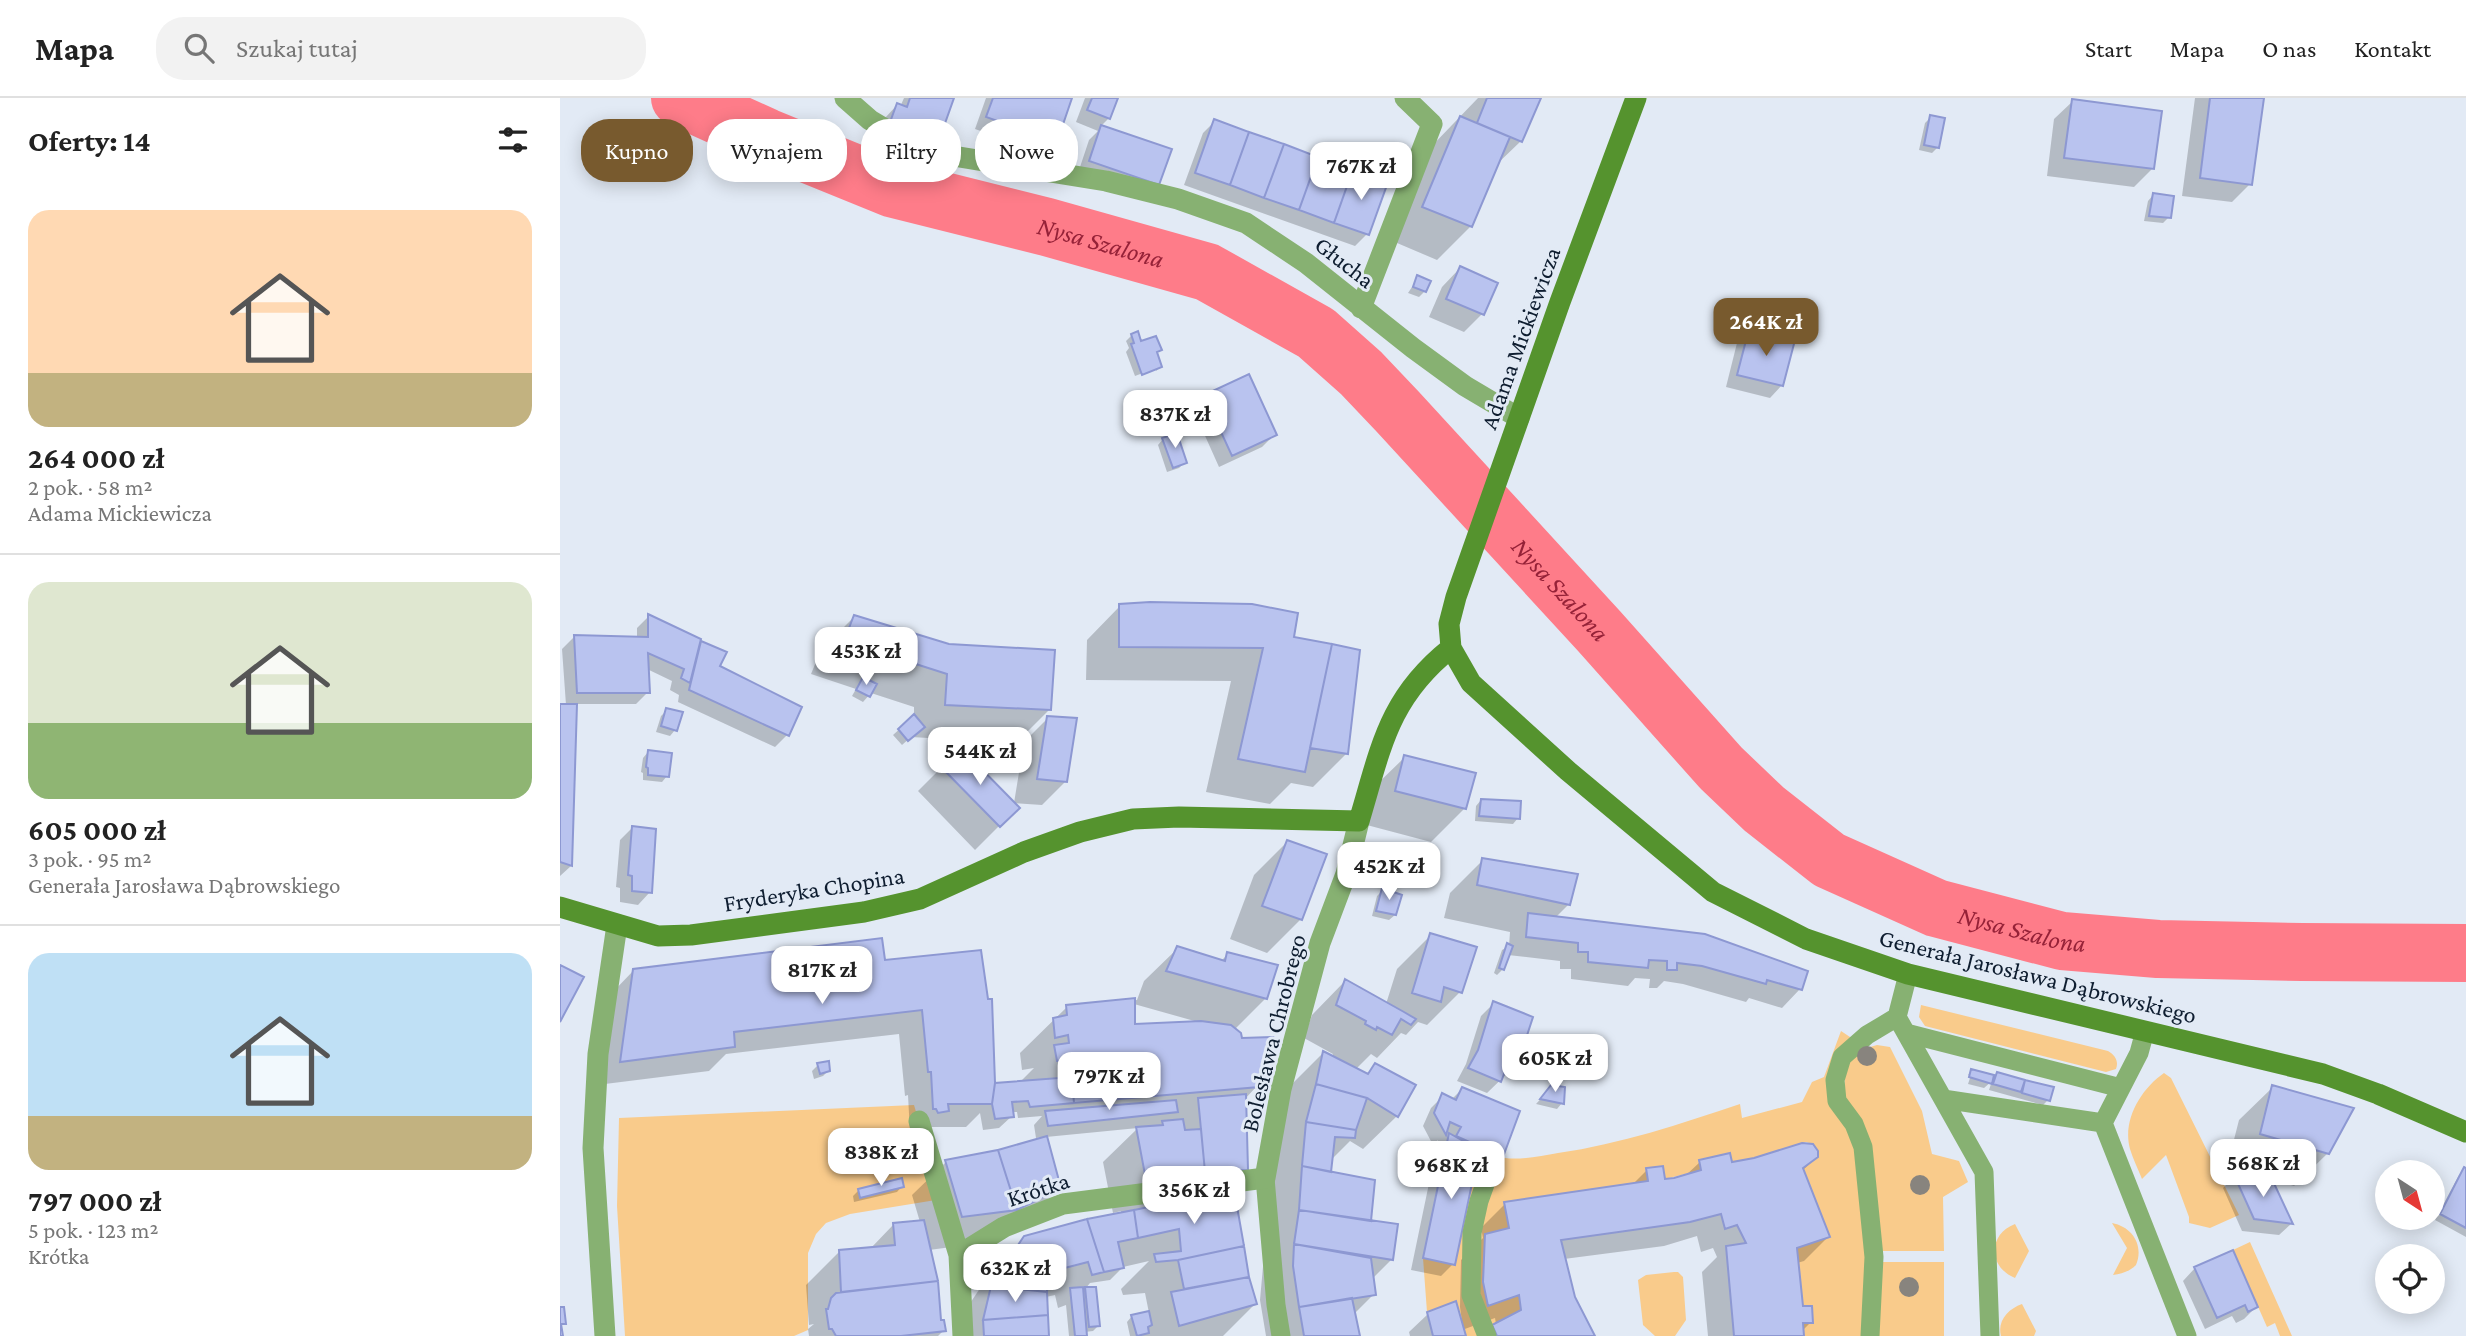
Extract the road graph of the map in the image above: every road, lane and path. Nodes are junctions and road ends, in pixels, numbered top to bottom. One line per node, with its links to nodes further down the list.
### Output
1 (845, 98): 4 (street, Głucha)
2 (1405, 98): 4 (street)
3 (1636, 98): 5 (main road, Adama Mickiewicza)
4 (1361, 308): 5 (street, Głucha)
5 (1519, 418): 6 (main road, Adama Mickiewicza)
6 (1451, 648): 7 (main road, Bolesława Chrobrego); 10 (main road, Generała Jarosława Dąbrowskiego)
7 (1359, 821): 9 (main road, Fryderyka Chopina); 19 (street, Bolesława Chrobrego)
8 (560, 907): 9 (main road, Fryderyka Chopina)
9 (617, 925): 21 (street)
10 (1908, 974): 11 (lane); 12 (main road, Generała Jarosława Dąbrowskiego)
11 (1902, 1025): 13 (lane); 14 (lane); 25 (lane)
12 (2145, 1031): 13 (lane); 17 (main road, Generała Jarosława Dąbrowskiego)
13 (2121, 1088): 16 (lane)
14 (1943, 1099): 16 (lane); 26 (lane)
15 (919, 1121): 20 (street)
16 (2103, 1123): 27 (lane)
17 (2466, 1132)
18 (1488, 1176): 24 (lane)
19 (1265, 1178): 20 (street, Krótka); 23 (lane, Bolesława Chrobrego)
20 (959, 1255): 22 (street)
21 (605, 1336)
22 (963, 1336)
23 (1281, 1336)
24 (1486, 1336)
25 (1870, 1336)
26 (1990, 1336)
27 (2187, 1336)

